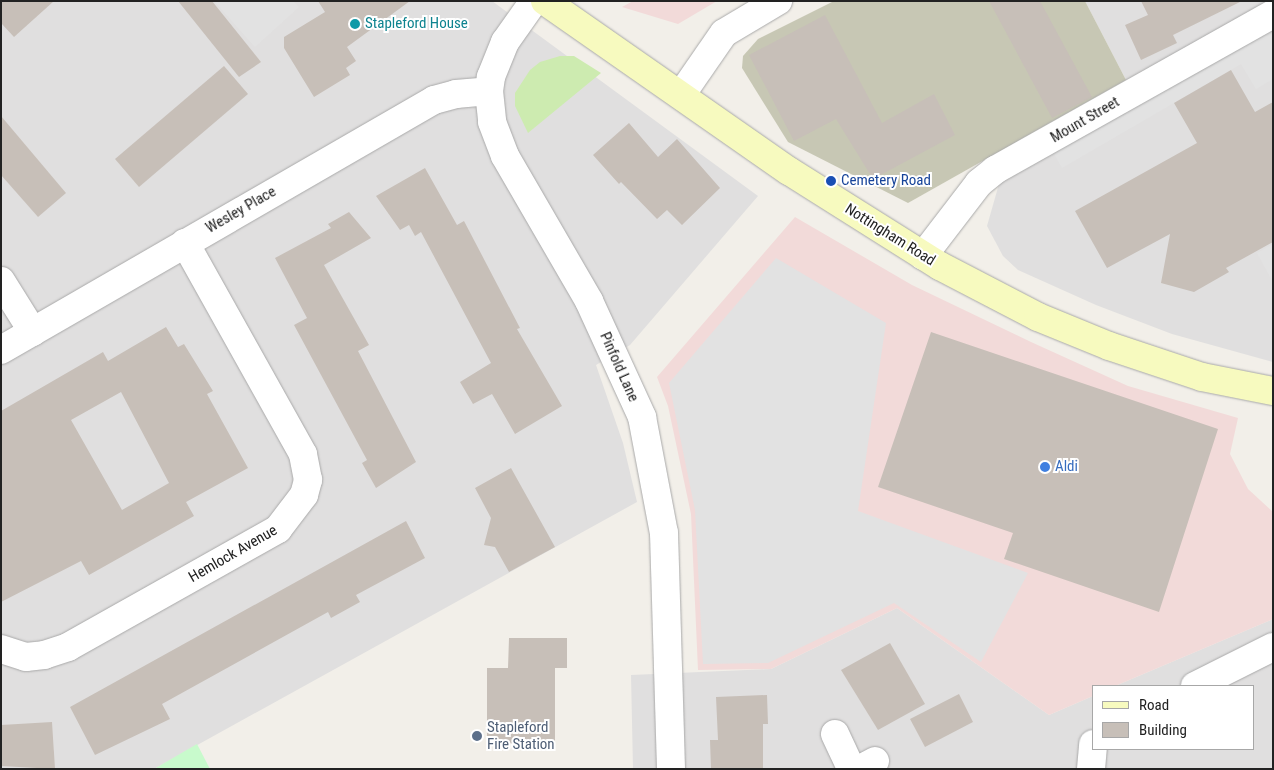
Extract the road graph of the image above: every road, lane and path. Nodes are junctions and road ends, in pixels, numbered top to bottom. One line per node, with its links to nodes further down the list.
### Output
1 (534, 1): 5 (street, Pinfold Lane)
2 (546, 1): 6 (main road, Nottingham Road)
3 (778, 1): 6 (street)
4 (1273, 14): 8 (street, Mount Street)
5 (488, 91): 7 (street, Wesley Place); 18 (street, Pinfold Lane)
6 (681, 95): 8 (main road, Nottingham Road)
7 (186, 243): 10 (street, Wesley Place); 14 (street, Hemlock Avenue)
8 (923, 256): 12 (main road, Nottingham Road)
9 (1, 282): 10 (street)
10 (33, 332): 11 (street, Wesley Place)
11 (1, 350)
12 (1273, 391)
13 (1273, 647): 15 (street)
14 (1, 649)
15 (1197, 685)
16 (835, 734): 17 (street)
17 (862, 766)
18 (671, 769)

